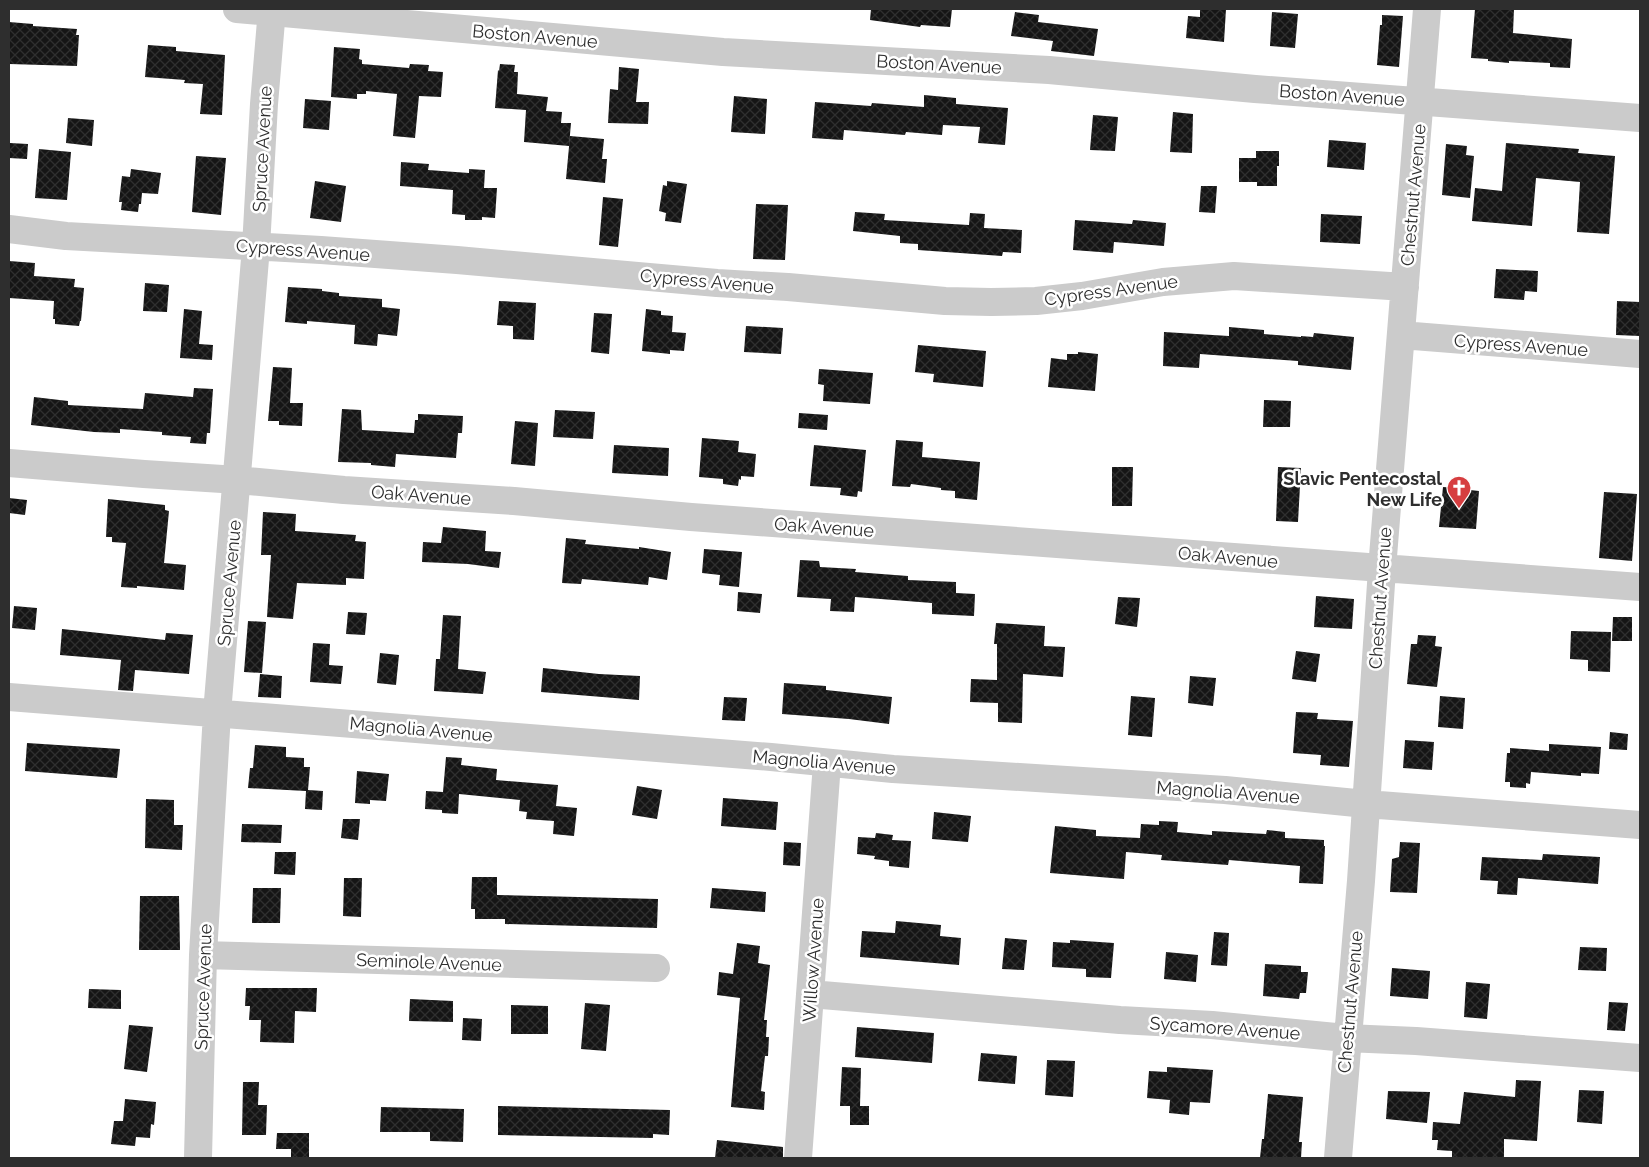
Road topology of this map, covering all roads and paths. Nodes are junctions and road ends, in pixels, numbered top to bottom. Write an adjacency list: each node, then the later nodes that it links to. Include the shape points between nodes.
1 (237, 9): 3 (street, Boston Avenue)
2 (1427, 9): 4 (street, Chestnut Avenue)
3 (272, 10): 4 (street, Boston Avenue, via 723,52 1049,70); 7 (street, Spruce Avenue)
4 (1421, 101): 5 (street, Boston Avenue); 8 (street, Chestnut Avenue)
5 (1640, 118)
6 (9, 229): 7 (street, Cypress Avenue, via 66,236)
7 (256, 247): 8 (street, Cypress Avenue, via 457,260 945,301 1036,301 1163,282 1234,276); 12 (street, Spruce Avenue)
8 (1405, 287): 9 (street, Chestnut Avenue)
9 (1401, 336): 10 (street, Cypress Avenue); 13 (street, Chestnut Avenue)
10 (1640, 354)
11 (9, 463): 12 (street, Oak Avenue)
12 (238, 480): 13 (street, Oak Avenue); 16 (street, Spruce Avenue)
13 (1382, 569): 14 (street, Oak Avenue); 18 (street, Chestnut Avenue)
14 (1640, 588)
15 (9, 697): 16 (street, Magnolia Avenue)
16 (217, 713): 17 (street, Magnolia Avenue); 20 (street, Spruce Avenue)
17 (827, 762): 18 (street, Magnolia Avenue, via 1225,790); 22 (street, Willow Avenue)
18 (1366, 804): 19 (street, Magnolia Avenue); 23 (street, Chestnut Avenue)
19 (1640, 825)
20 (203, 955): 21 (street, Seminole Avenue); 25 (street, Spruce Avenue)
21 (656, 968)
22 (810, 994): 23 (street, Sycamore Avenue); 26 (street, Willow Avenue)
23 (1346, 1038): 24 (street, Sycamore Avenue); 27 (street, Chestnut Avenue)
24 (1640, 1058)
25 (198, 1158)
26 (798, 1158)
27 (1338, 1158)

